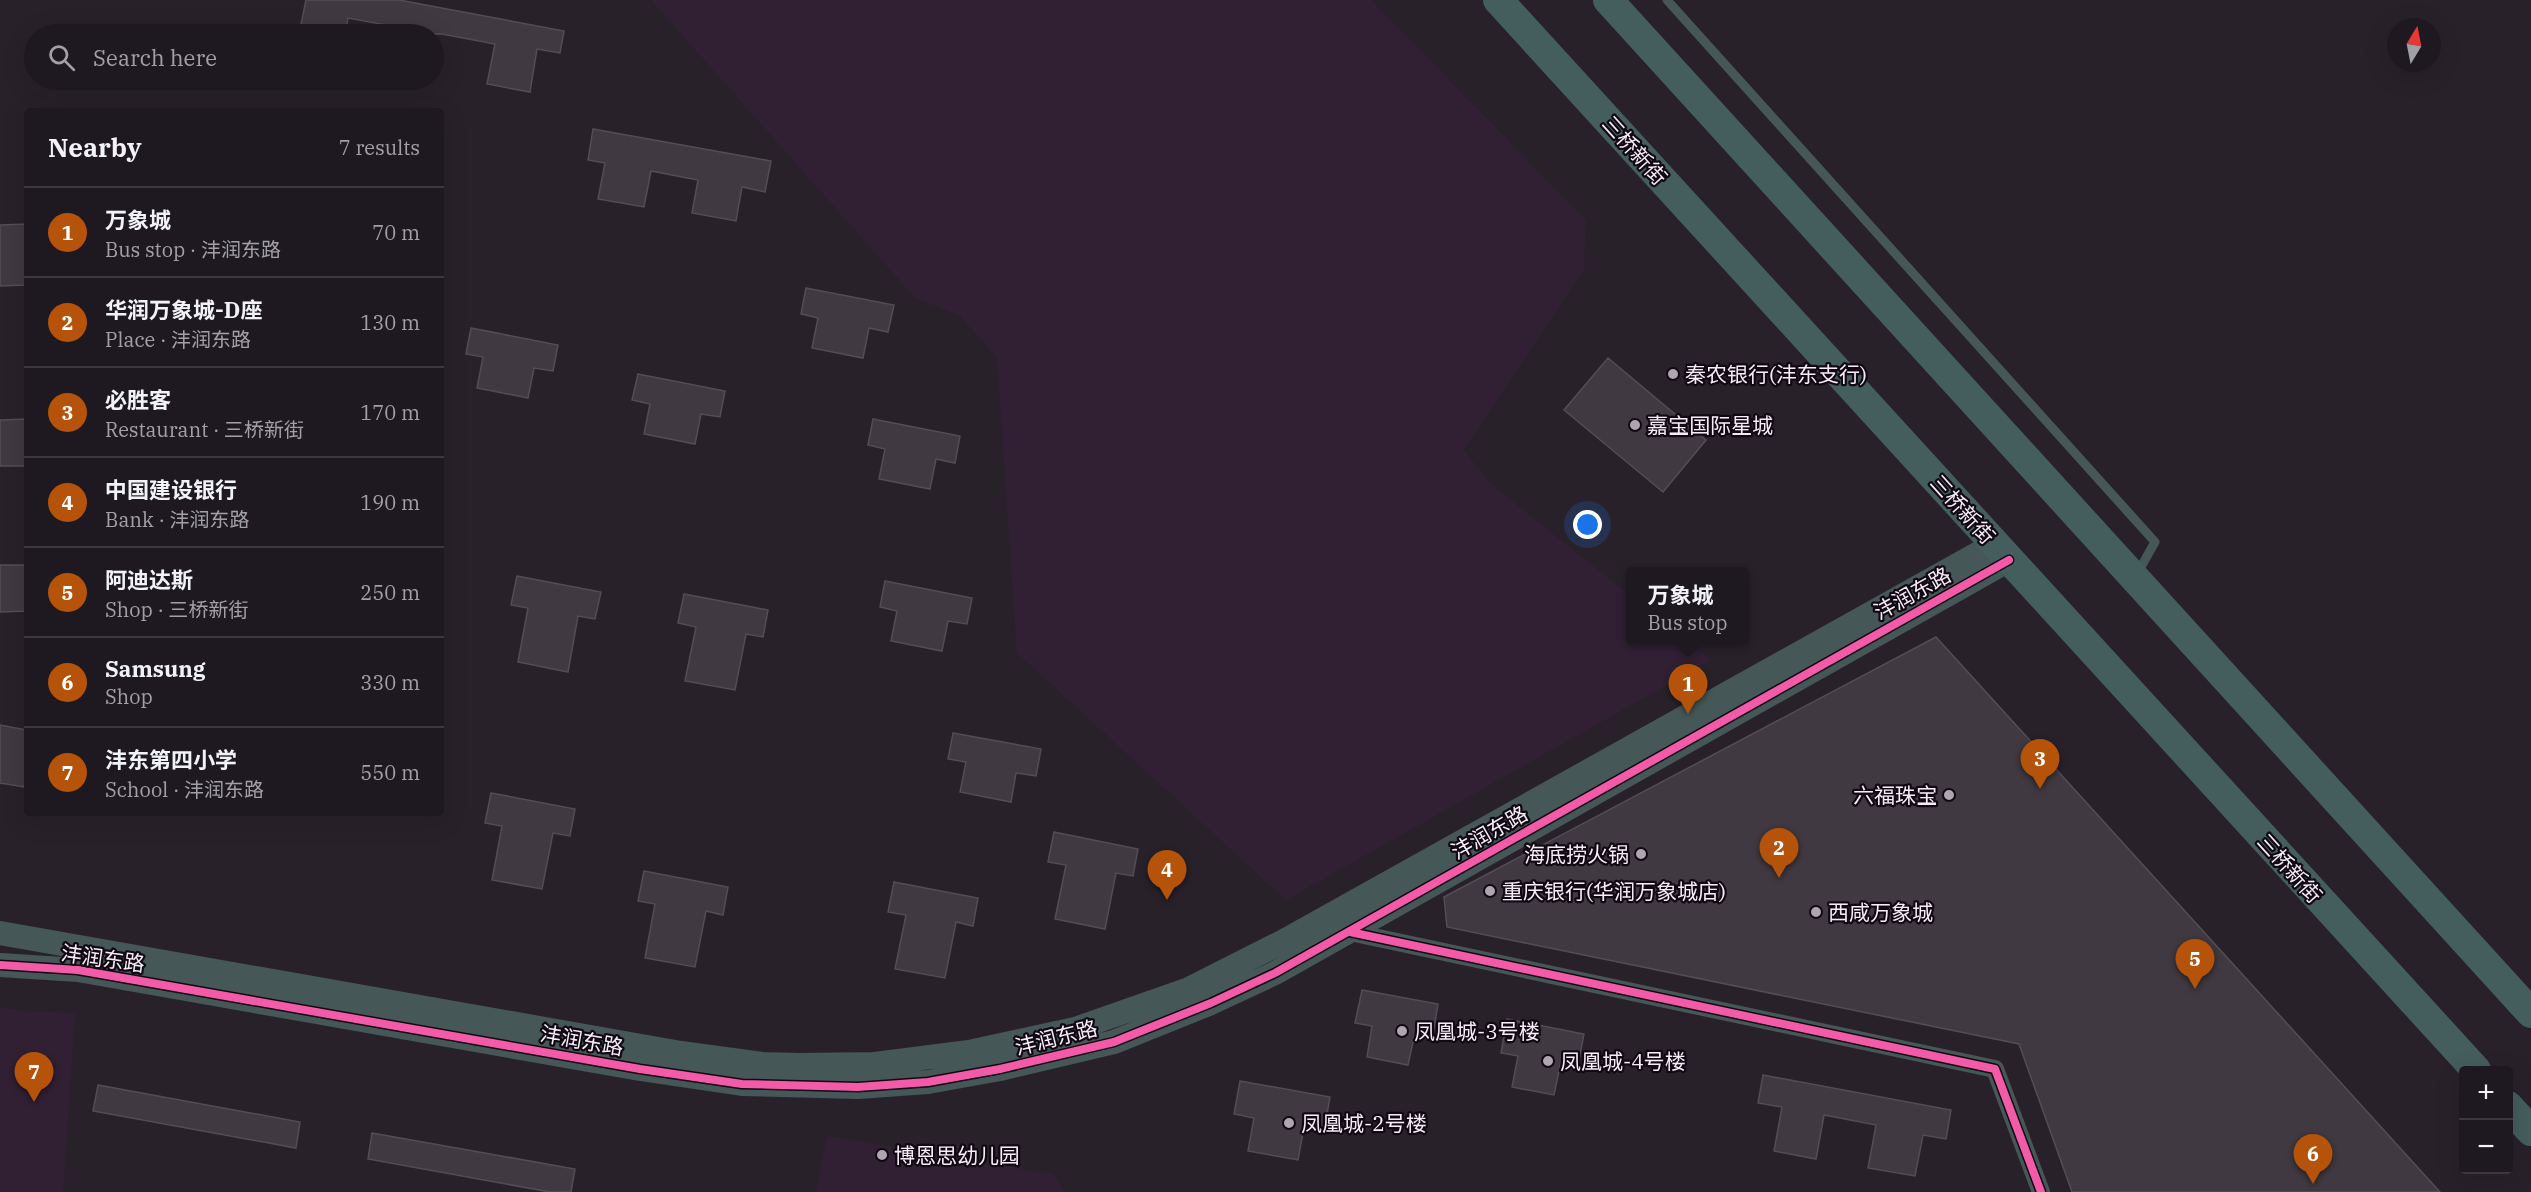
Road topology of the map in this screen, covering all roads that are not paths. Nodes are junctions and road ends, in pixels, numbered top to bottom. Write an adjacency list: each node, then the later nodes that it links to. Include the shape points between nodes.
1 (1498, 0): 4 (main road, 三桥新街)
2 (1608, 0): 5 (main road)
3 (1667, 0): 5 (lane, via 2155,542)
4 (2002, 552): 6 (street, 沣润东路); 7 (street, 沣润东路, via 1284,941 1190,988 1075,1029 969,1052 875,1064 762,1064); 10 (main road, 三桥新街)
5 (2134, 578): 9 (main road)
6 (1350, 932): 8 (street, 沣润东路, via 1275,974 1114,1042 928,1082 858,1087 742,1084 78,970); 13 (street, via 1995,1069)
7 (0, 933)
8 (0, 965)
9 (2531, 1013)
10 (2471, 1066)
11 (2513, 1111): 12 (main road)
12 (2531, 1131)
13 (2042, 1192)

